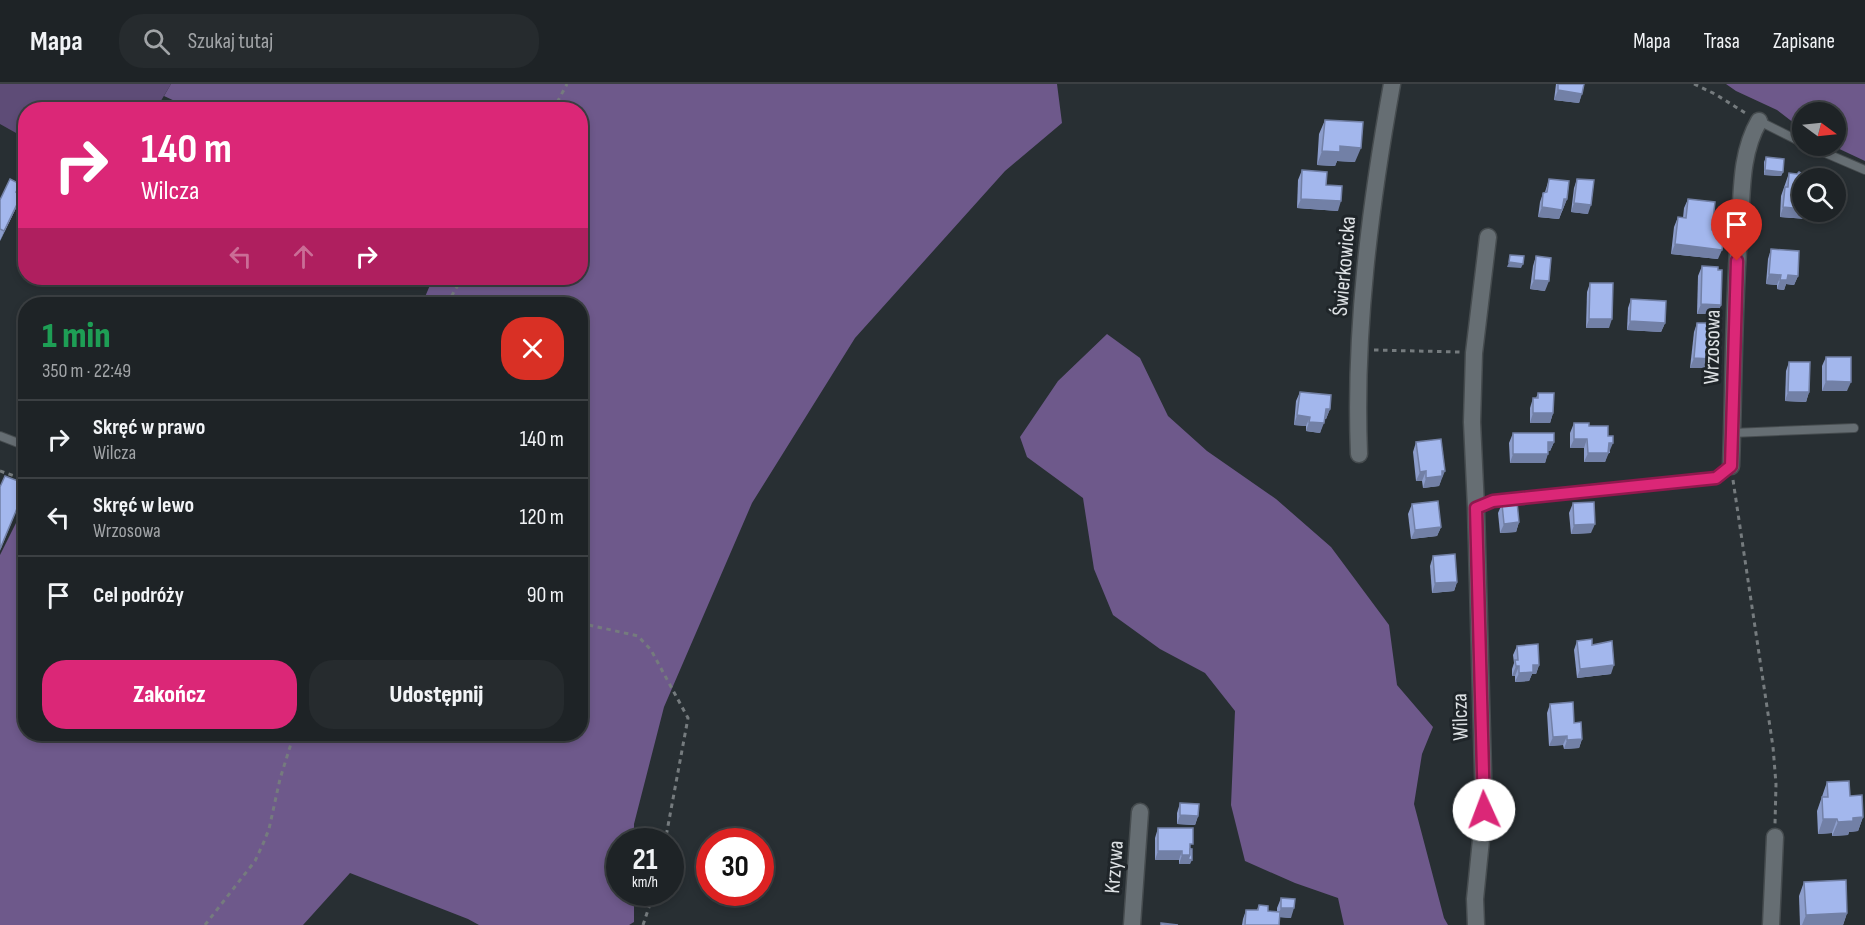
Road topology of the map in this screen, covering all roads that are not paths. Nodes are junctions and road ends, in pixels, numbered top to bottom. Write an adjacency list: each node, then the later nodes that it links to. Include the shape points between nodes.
1 (1392, 84): 11 (street, Świerkowicka, via 1371,210 1360,350)
2 (1759, 121): 3 (lane); 8 (street, Wrzosowa, via 1746,153 1741,200)
3 (1792, 138)
4 (1832, 156): 5 (lane)
5 (1865, 170)
6 (1488, 237): 13 (street, Wilcza, via 1474,353)
7 (1854, 428): 8 (lane)
8 (1732, 434): 12 (street, Wrzosowa)
9 (0, 436): 10 (lane)
10 (18, 443)
11 (1359, 454)
12 (1731, 466): 13 (lane, via 1716,478 1493,501)
13 (1476, 508): 17 (street, Wilcza, via 1484,810)
14 (1140, 812): 16 (street, Krzywa)
15 (1774, 837): 18 (street)
16 (1132, 925)
17 (1476, 925)
18 (1771, 925)

